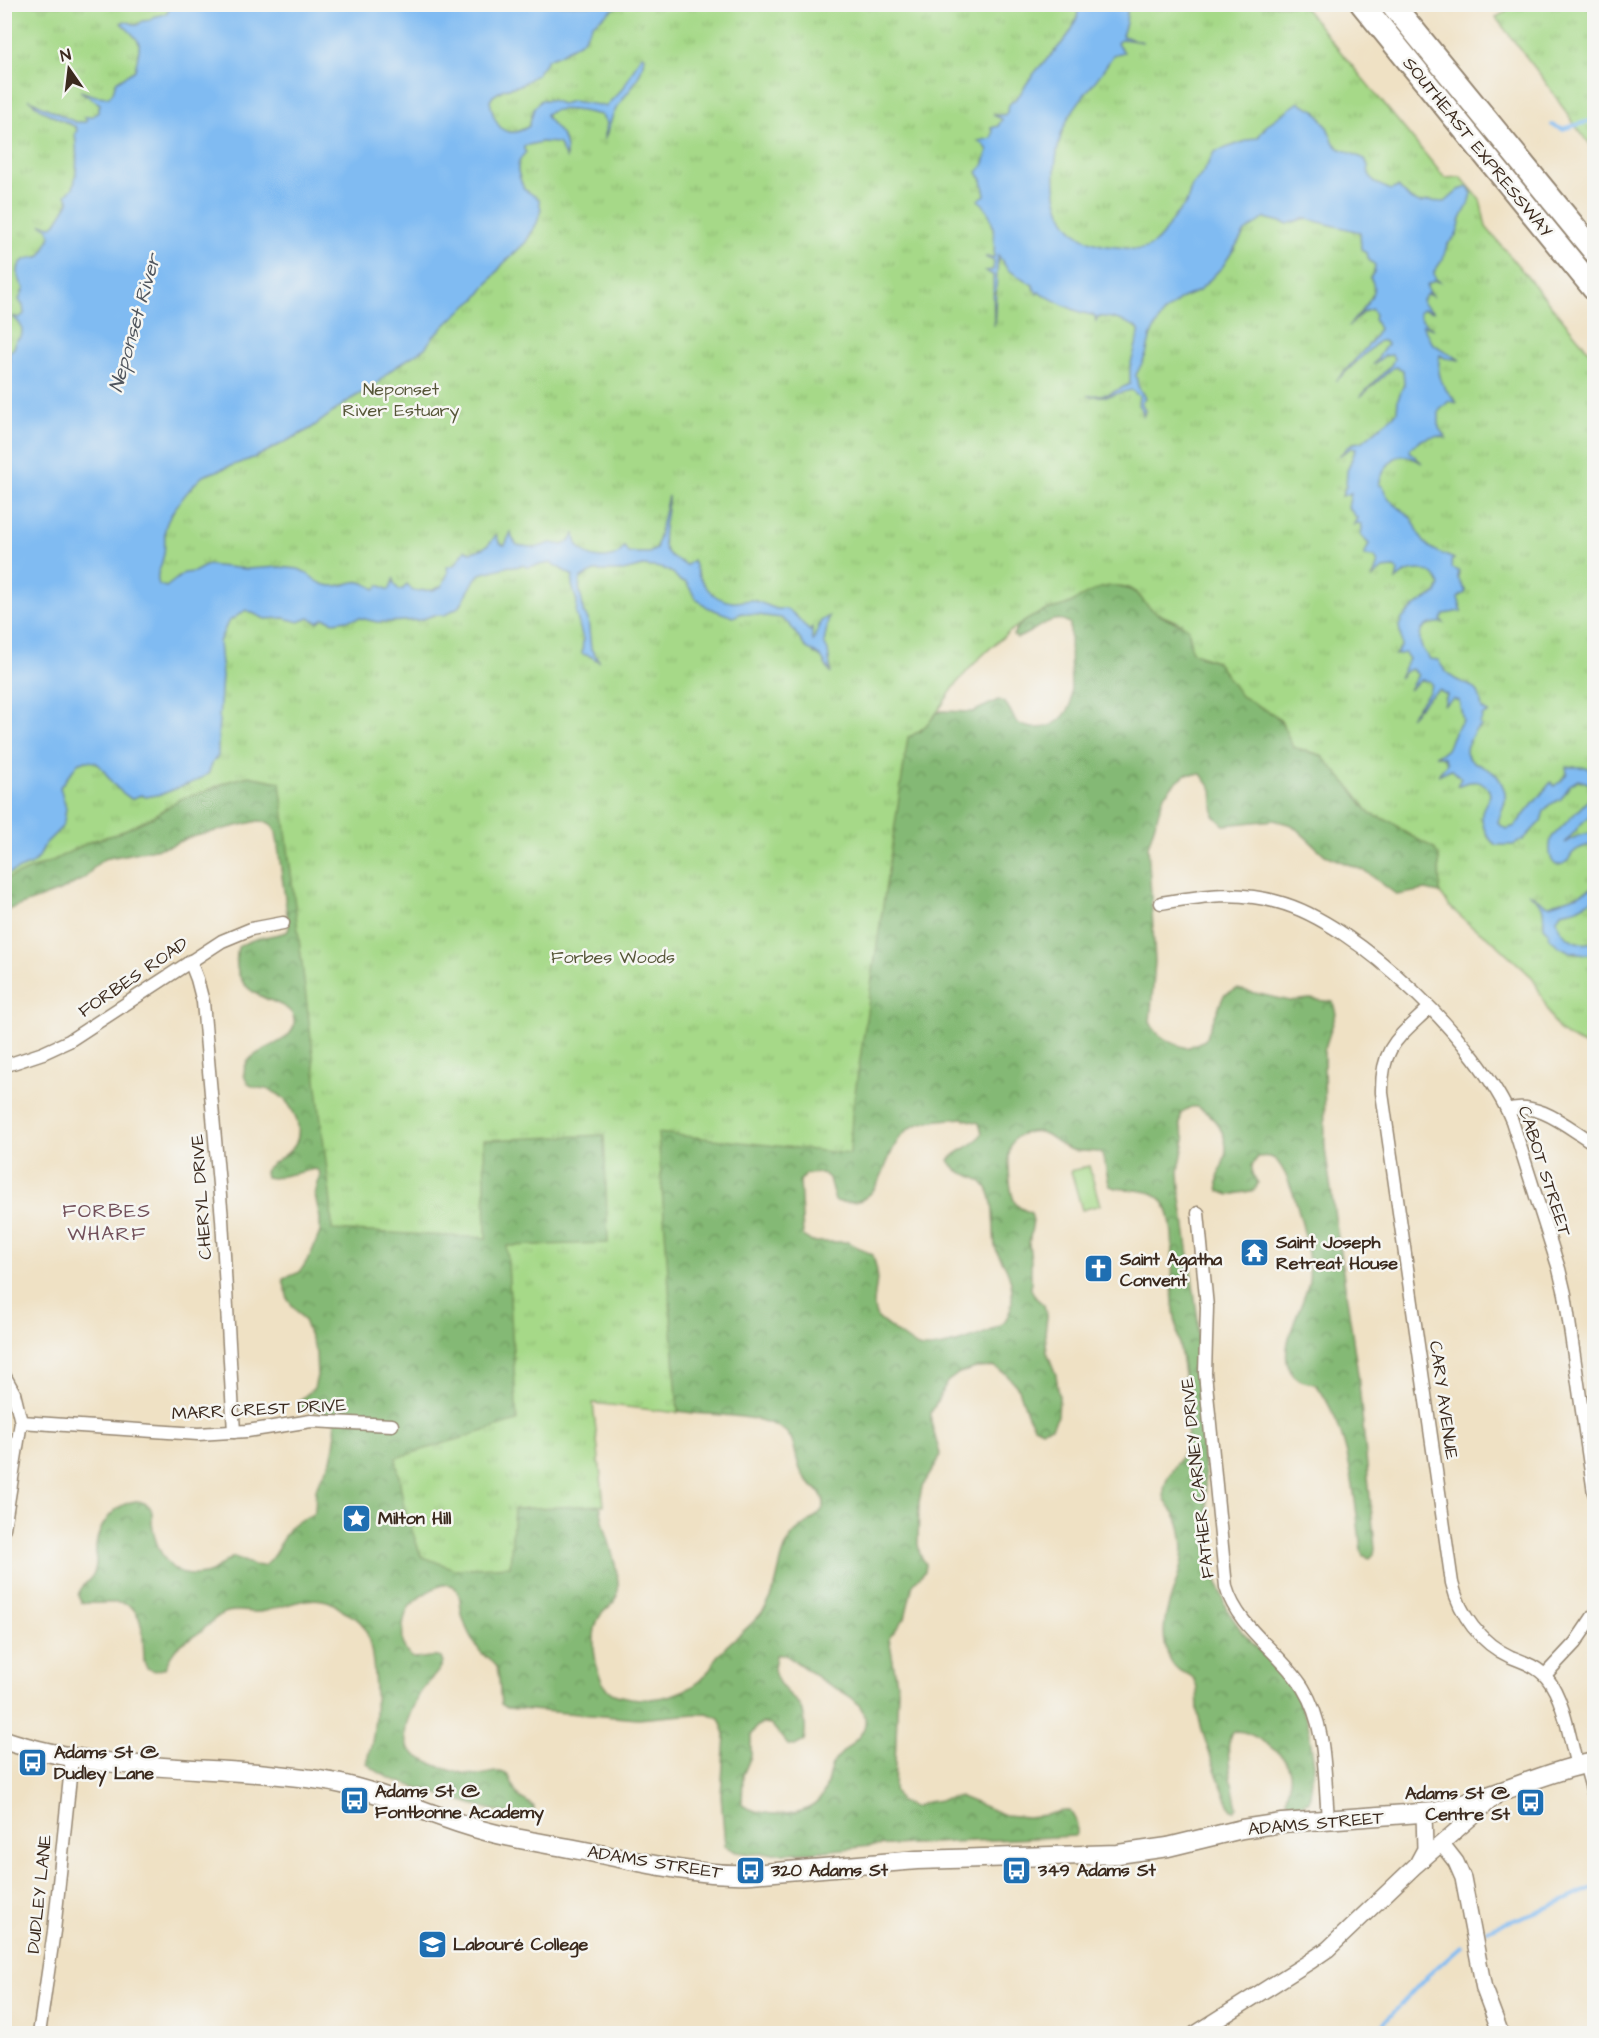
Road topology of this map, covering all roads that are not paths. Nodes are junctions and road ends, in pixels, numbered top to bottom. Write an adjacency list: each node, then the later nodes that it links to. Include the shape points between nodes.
1 (1362, 4): 8 (highway, SOUTHEAST EXPRESSWAY)
2 (1376, 4): 7 (highway)
3 (1392, 4): 6 (highway)
4 (1405, 4): 5 (highway, SOUTHEAST EXPRESSWAY)
5 (1594, 236)
6 (1594, 251)
7 (1594, 271)
8 (1594, 289)
9 (1161, 903): 12 (street, CABOT STREET, via 1232,894 1298,908 1362,947)
10 (283, 923): 11 (street, FORBES ROAD, via 241,933)
11 (190, 961): 13 (street, FORBES ROAD, via 69,1041); 20 (street, CHERYL DRIVE, via 203,1002 222,1219)
12 (1429, 1008): 14 (street, CABOT STREET, via 1486,1073); 24 (street, CARY AVENUE, via 1388,1050 1382,1093 1452,1583 1461,1608 1477,1632 1500,1651)
13 (4, 1066)
14 (1507, 1110): 15 (street, via 1534,1109); 21 (street, CABOT STREET, via 1562,1282)
15 (1594, 1143)
16 (1198, 1212): 31 (street, FATHER CARNEY DRIVE, via 1207,1307 1205,1373 1226,1587 1237,1611 1293,1675 1316,1715)
17 (4, 1375): 18 (street, via 14,1393)
18 (21, 1422): 20 (street, MARR CREST DRIVE, via 186,1434); 22 (street)
19 (392, 1425): 20 (street, MARR CREST DRIVE, via 310,1421)
20 (234, 1432)
21 (1594, 1492)
22 (4, 1528)
23 (1594, 1615): 24 (street)
24 (1545, 1675): 27 (street)
25 (4, 1740): 26 (main road, ADAMS STREET)
26 (72, 1758): 31 (main road, ADAMS STREET, via 332,1782 485,1831 724,1875 927,1860 1122,1853 1255,1827); 34 (street, DUDLEY LANE)
27 (1586, 1764): 28 (main road, ADAMS STREET); 29 (street)
28 (1507, 1790): 30 (main road, ADAMS STREET); 32 (street, via 1486,1803)
29 (1594, 1796)
30 (1424, 1814): 31 (main road, ADAMS STREET); 33 (street, via 1425,1849)
31 (1328, 1818)
32 (1442, 1844): 33 (street); 36 (street, via 1463,1878 1484,1989)
33 (1414, 1867): 35 (street, via 1319,1955)
34 (39, 2034)
35 (1195, 2034)
36 (1501, 2034)

